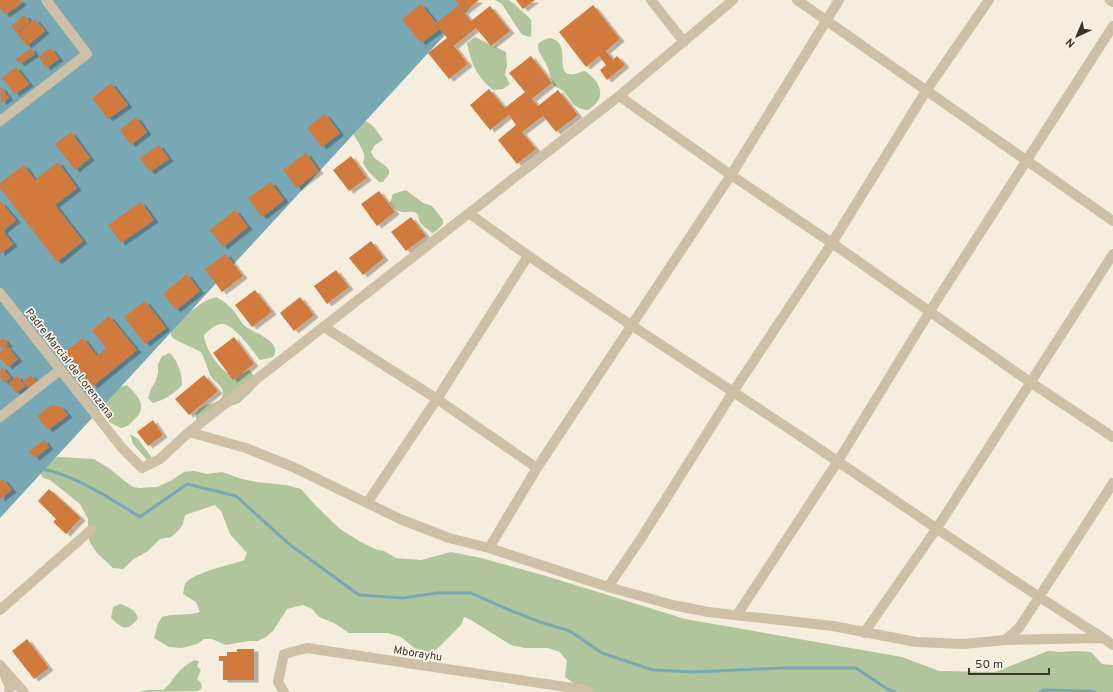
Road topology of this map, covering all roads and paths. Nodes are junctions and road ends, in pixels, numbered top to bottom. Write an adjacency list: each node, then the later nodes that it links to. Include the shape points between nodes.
1 (46, 0): 14 (street, via 87,54)
2 (651, 0): 11 (street)
3 (734, 0): 11 (street)
4 (797, 0): 9 (street)
5 (840, 0): 9 (street)
6 (989, 0): 12 (street)
7 (1110, 0): 8 (street)
8 (1113, 2)
9 (826, 21): 12 (street); 16 (street)
10 (1113, 26): 15 (street)
11 (684, 42): 13 (street)
12 (926, 91): 15 (street); 19 (street)
13 (619, 96): 16 (street); 17 (street)
14 (0, 121)
15 (1026, 160): 18 (street); 23 (street)
16 (731, 175): 19 (street); 24 (street)
17 (470, 214): 21 (street); 25 (street)
18 (1113, 221)
19 (832, 243): 23 (street); 28 (street)
20 (1113, 254): 27 (street)
21 (528, 256): 24 (street); 29 (street)
22 (0, 293): 26 (street, Padre Marcial de Lorenzana)
23 (930, 311): 27 (street); 33 (street)
24 (631, 325): 28 (street); 34 (street)
25 (324, 327): 29 (street); 31 (street)
26 (60, 370): 30 (street); 31 (street, Padre Marcial de Lorenzana, via 122,448 142,468 160,459)
27 (1030, 382): 32 (street); 37 (street)
28 (733, 392): 33 (street); 40 (street, via 642,537)
29 (437, 399): 34 (street); 36 (street)
30 (0, 417)
31 (189, 432): 36 (street, via 246,448 293,467)
32 (1113, 437)
33 (838, 461): 37 (street); 43 (street)
34 (537, 468): 39 (street)
35 (1113, 483): 41 (street)
36 (367, 503): 39 (street, via 449,538)
37 (937, 528): 41 (street); 44 (street)
38 (91, 530): 42 (street)
39 (488, 548): 40 (street)
40 (608, 586): 43 (street, via 673,605)
41 (1040, 598): 45 (street); 46 (street, via 1019,628)
42 (0, 610)
43 (738, 615): 44 (street)
44 (864, 632): 46 (street, via 916,642 964,644)
45 (1103, 638): 46 (street); 47 (street)
46 (1004, 640)
47 (1113, 645)
48 (1, 666): 49 (street, via 10,687); 50 (street)
49 (9, 692)
50 (24, 692)
51 (284, 692): 52 (street, Mborayhu, via 278,682 284,654 307,648)
52 (588, 692)

